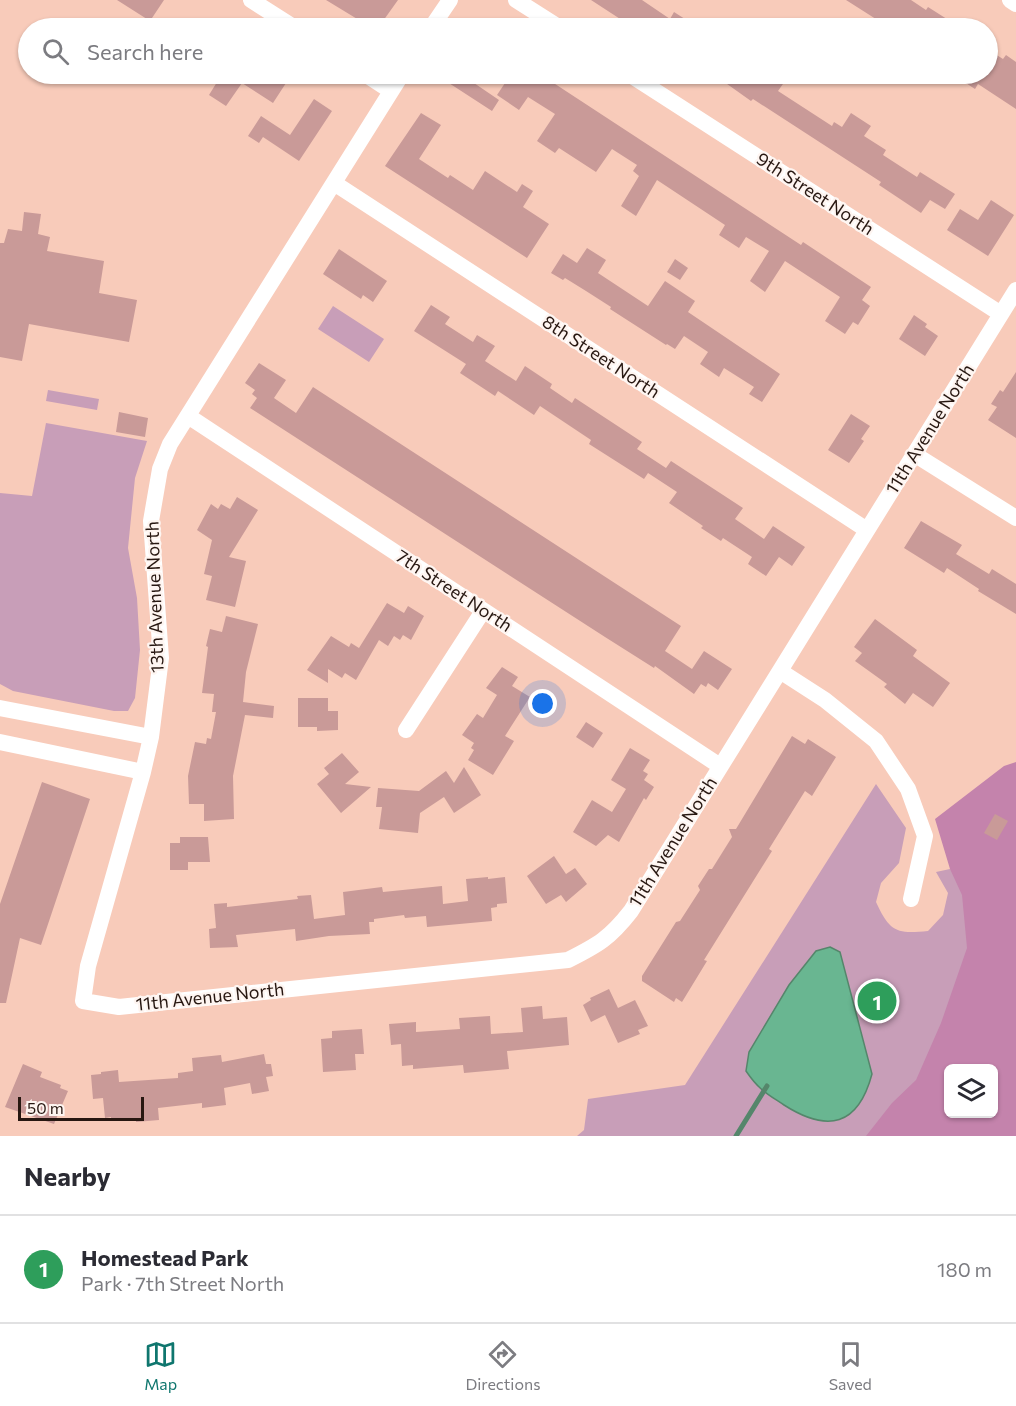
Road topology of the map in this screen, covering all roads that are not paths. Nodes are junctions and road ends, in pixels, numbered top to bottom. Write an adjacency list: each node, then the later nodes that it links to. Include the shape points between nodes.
1 (251, 0): 6 (street)
2 (450, 0): 7 (street)
3 (516, 0): 8 (street)
4 (1011, 0): 5 (street)
5 (1016, 4)
6 (279, 18)
7 (438, 18)
8 (544, 18)
9 (380, 84): 12 (street)
10 (396, 84): 12 (street, 13th Avenue North)
11 (644, 84): 15 (street, 9th Street North)
12 (391, 91): 13 (street, 13th Avenue North)
13 (334, 183): 16 (street, 13th Avenue North); 19 (street, 8th Street North)
14 (1016, 290): 15 (street, 11th Avenue North)
15 (1001, 314): 17 (street, 11th Avenue North)
16 (188, 416): 20 (street, 7th Street North); 24 (street, 13th Avenue North, via 170,444 160,470 151,521 161,658)
17 (914, 454): 18 (street); 19 (street, 11th Avenue North)
18 (1016, 518)
19 (867, 530): 21 (street, 11th Avenue North)
20 (483, 610): 23 (street); 26 (street, 7th Street North)
21 (780, 671): 26 (street, 11th Avenue North); 28 (street, via 825,700 876,741 908,789 925,836)
22 (0, 708): 24 (street)
23 (406, 730)
24 (151, 737): 27 (street, 13th Avenue North)
25 (0, 742): 27 (street)
26 (720, 766): 29 (street, 11th Avenue North, via 625,919 600,944 568,960 119,1006)
27 (144, 772): 29 (street, 13th Avenue North, via 88,966)
28 (912, 899)
29 (83, 1001)

